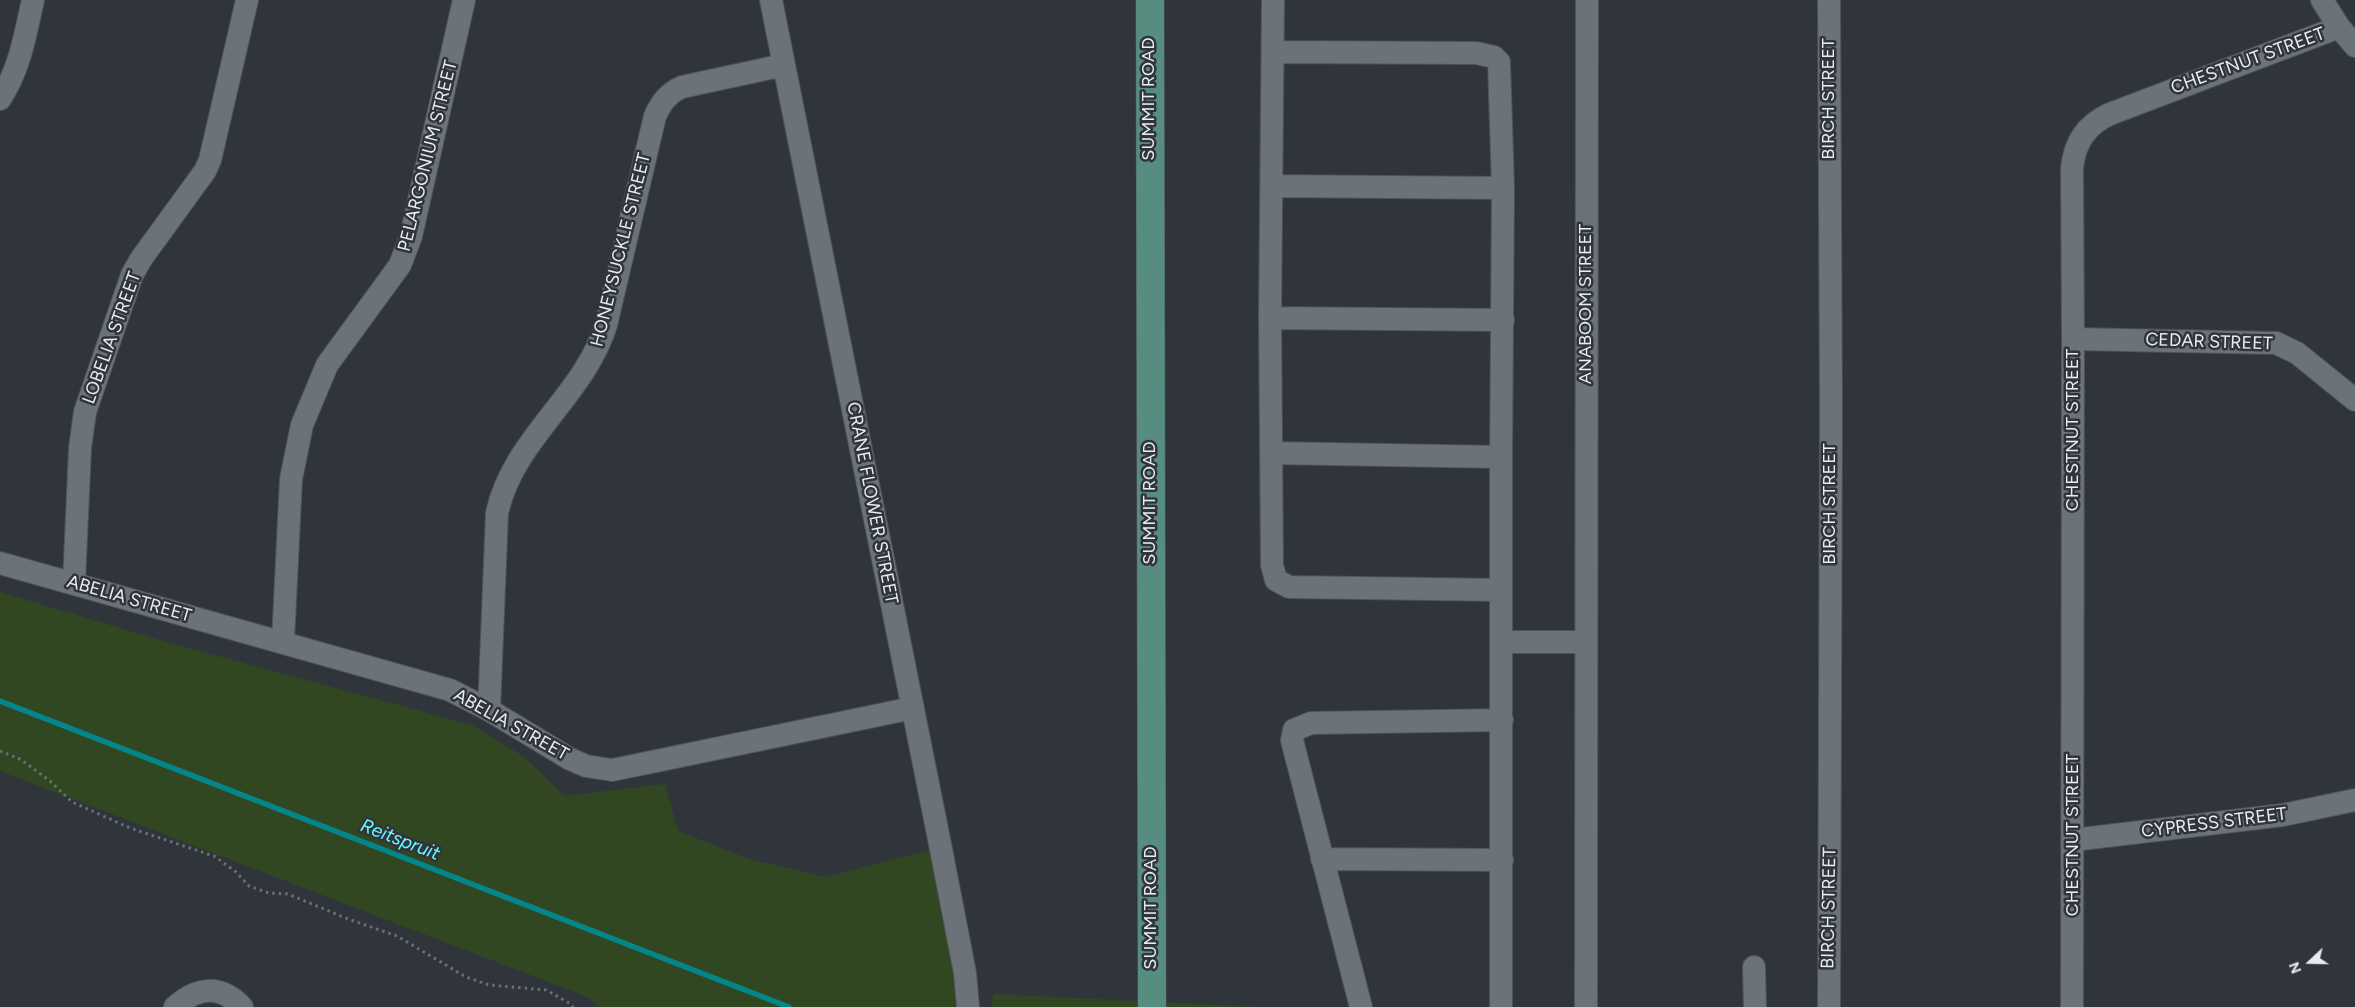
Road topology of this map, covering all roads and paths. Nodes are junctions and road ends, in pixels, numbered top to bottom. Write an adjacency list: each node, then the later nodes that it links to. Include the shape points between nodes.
1 (33, 0): 14 (street, via 17,66)
2 (247, 0): 24 (street, LOBELIA STREET, via 210,160 132,275 87,404 80,448)
3 (464, 0): 26 (street, PELARGONIUM STREET, via 405,255 328,365 297,440 291,479)
4 (770, 0): 13 (street, CRANE FLOWER STREET)
5 (1150, 0): 42 (main road, SUMMIT ROAD)
6 (1273, 0): 12 (street)
7 (1587, 0): 28 (street, ANABOOM STREET)
8 (1829, 0): 47 (street, BIRCH STREET)
9 (2322, 0): 10 (street)
10 (2339, 27): 11 (street); 19 (street, CHESTNUT STREET, via 2130,105 2102,118 2087,130 2078,143 2072,168)
11 (2355, 46)
12 (1273, 52): 15 (street); 16 (street, via 1476,53 1494,57 1500,68)
13 (784, 64): 29 (street, CRANE FLOWER STREET); 30 (street, HONEYSUCKLE STREET, via 682,87 670,93 655,116 600,345 586,370 522,454 502,494 498,513)
14 (0, 99)
15 (1272, 186): 16 (street); 17 (street)
16 (1503, 188): 18 (street)
17 (1270, 318): 18 (street); 21 (street)
18 (1502, 320): 22 (street)
19 (2074, 339): 20 (street, CEDAR STREET, via 2276,343 2297,353); 34 (street, CHESTNUT STREET)
20 (2355, 400)
21 (1272, 453): 22 (street); 25 (street, via 1272,565 1276,580 1284,586)
22 (1500, 457): 25 (street)
23 (0, 563): 24 (street, ABELIA STREET)
24 (74, 583): 26 (street, ABELIA STREET)
25 (1501, 590): 27 (street)
26 (283, 642): 30 (street, ABELIA STREET, via 436,686)
27 (1501, 642): 28 (street); 31 (street)
28 (1585, 642): 45 (street, ANABOOM STREET)
29 (913, 708): 30 (street, ABELIA STREET, via 612,770 594,768 570,759); 41 (street, CRANE FLOWER STREET, via 965,973)
30 (489, 710)
31 (1502, 720): 35 (street, via 1311,723 1299,726 1294,730 1292,740); 36 (street)
32 (0, 752): 40 (path, via 20,759 72,802 130,828 214,856 249,886 269,893 288,894 397,936 466,977 489,985 546,990)
33 (2355, 800): 34 (street, CYPRESS STREET, via 2283,815)
34 (2073, 840): 48 (street, CHESTNUT STREET)
35 (1322, 859): 36 (street); 43 (street)
36 (1502, 860): 44 (street)
37 (1754, 967): 46 (street)
38 (174, 1007): 39 (street, via 189,995 210,991 233,998)
39 (242, 1007)
40 (572, 1007)
41 (968, 1007)
42 (1152, 1007)
43 (1360, 1007)
44 (1501, 1007)
45 (1586, 1007)
46 (1755, 1007)
47 (1829, 1007)
48 (2072, 1007)

